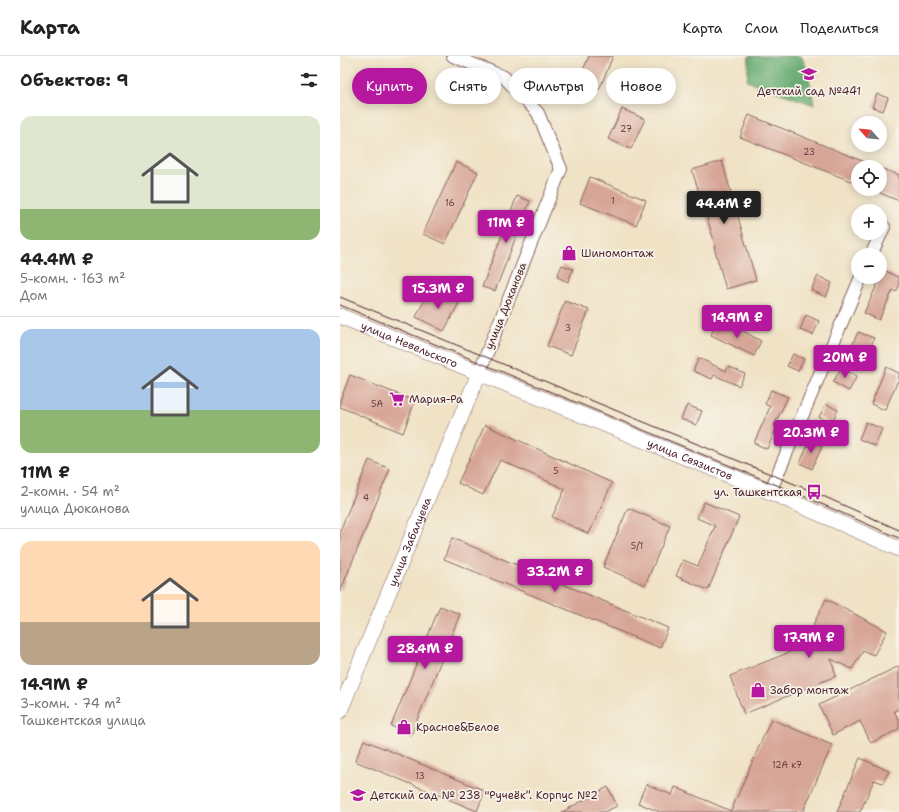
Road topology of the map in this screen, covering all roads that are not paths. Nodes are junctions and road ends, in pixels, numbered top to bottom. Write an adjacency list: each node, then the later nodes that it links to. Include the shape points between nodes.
1 (453, 56): 4 (street, улица Дюканова, via 504,77 538,113 561,169)
2 (858, 284): 5 (street)
3 (340, 316): 4 (street, улица Невельского)
4 (479, 373): 5 (street, улица Связистов); 7 (street, улица Забалуева)
5 (770, 492): 6 (street, улица Связистов)
6 (899, 549)
7 (340, 711)

